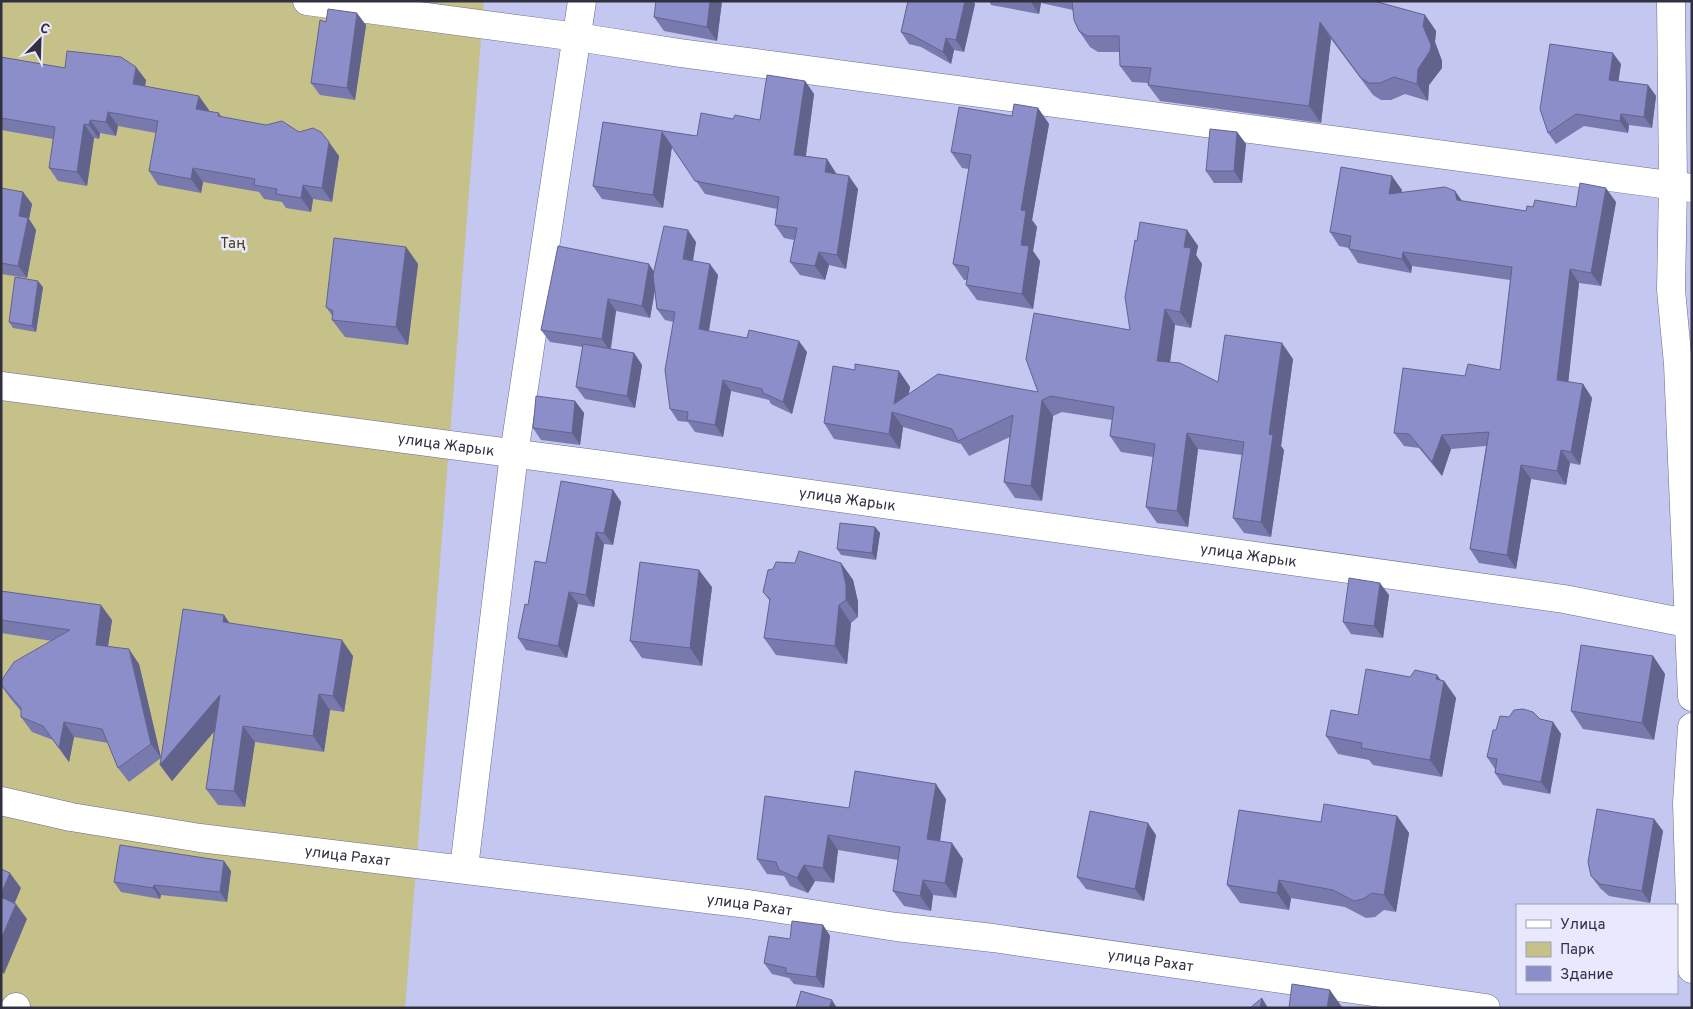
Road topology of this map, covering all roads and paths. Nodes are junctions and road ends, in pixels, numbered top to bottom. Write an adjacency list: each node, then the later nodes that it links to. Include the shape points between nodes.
1 (307, 1): 4 (street)
2 (582, 1): 4 (street)
3 (1671, 1): 5 (street)
4 (577, 37): 5 (street, via 680,54); 7 (street)
5 (1682, 186): 8 (street, via 1671,290 1679,374)
6 (1, 386): 7 (street, улица Жарык)
7 (514, 454): 8 (street, улица Жарык, via 1564,598); 12 (street)
8 (1689, 624): 9 (street)
9 (1692, 697)
10 (1692, 727): 13 (street, via 1688,803)
11 (7, 803): 12 (street, улица Рахат, via 200,838)
12 (464, 868): 14 (street, улица Рахат, via 748,904)
13 (1692, 969)
14 (1486, 1008)

